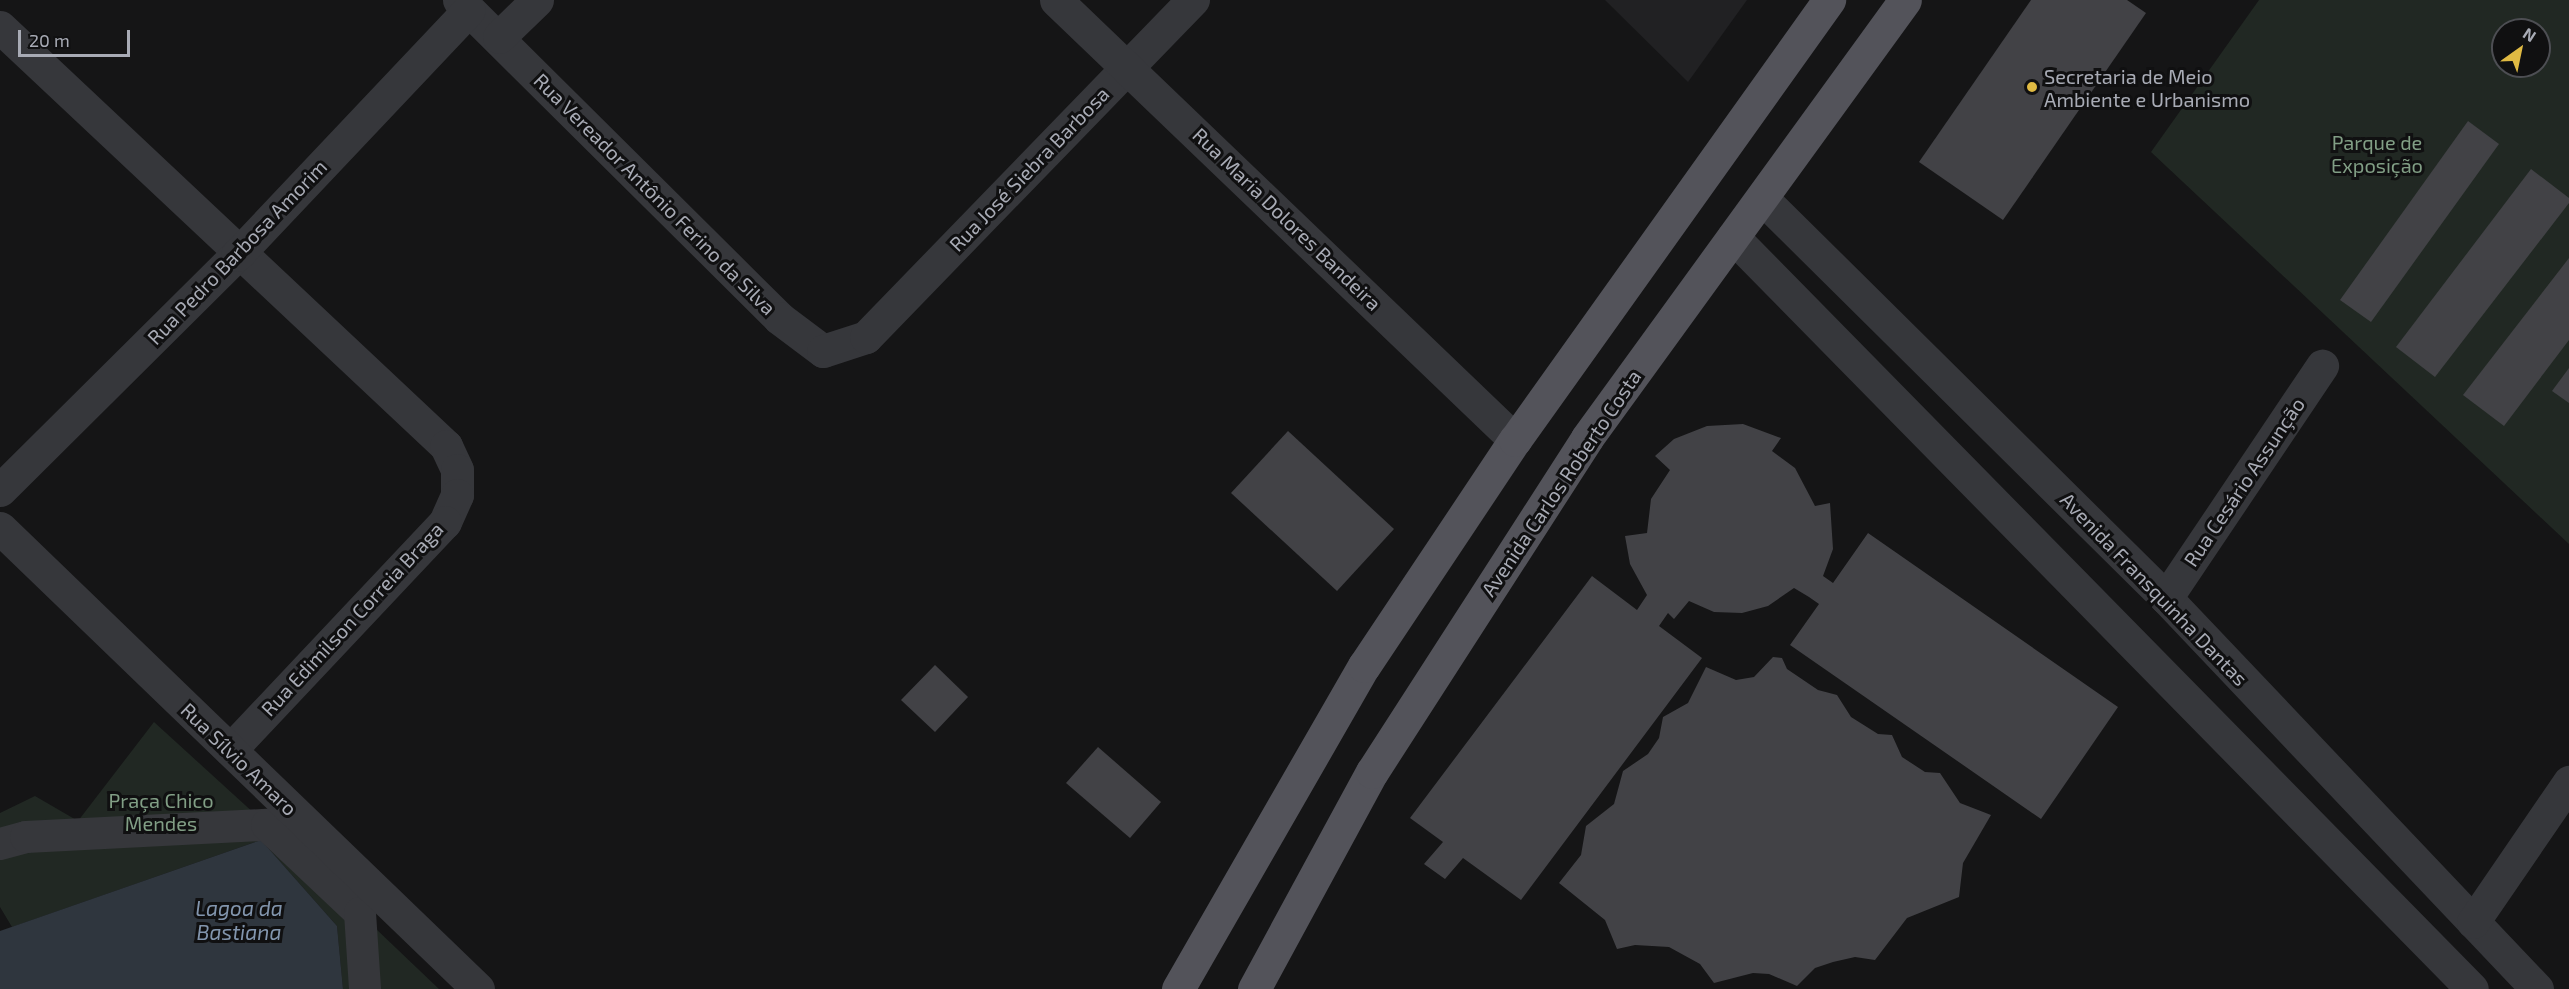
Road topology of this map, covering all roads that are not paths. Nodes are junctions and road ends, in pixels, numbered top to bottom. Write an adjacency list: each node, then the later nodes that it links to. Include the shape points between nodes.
1 (537, 0): 8 (street)
2 (1056, 0): 9 (street, Rua Maria Dolores Bandeira)
3 (1193, 0): 9 (street, Rua José Siebra Barbosa)
4 (1829, 0): 15 (main road)
5 (1905, 0): 10 (main road, Avenida Carlos Roberto Costa)
6 (464, 5): 8 (street, Rua Vereador Antônio Ferino da Silva); 12 (street, Rua Pedro Barbosa Amorim)
7 (1, 29): 12 (street)
8 (499, 37): 13 (street, Rua Vereador Antônio Ferino da Silva, via 806,341 823,351)
9 (1129, 66): 13 (street, Rua José Siebra Barbosa); 15 (street, Rua Maria Dolores Bandeira)
10 (1762, 198): 11 (main road, Avenida Carlos Roberto Costa); 18 (street, Avenida Fransquinha Dantas)
11 (1733, 237): 26 (main road, Avenida Carlos Roberto Costa, via 1587,438 1372,772); 27 (street)
12 (237, 255): 16 (street, Rua Pedro Barbosa Amorim); 19 (street, Rua Edimilson Correia Braga, via 446,447 457,470 457,495 445,522)
13 (866, 337)
14 (2322, 366): 18 (street, Rua Cesário Assunção)
15 (1515, 440): 25 (main road, via 1358,676)
16 (0, 490)
17 (0, 528): 19 (street, Rua Sílvio Amaro)
18 (2166, 598): 22 (street, Avenida Fransquinha Dantas)
19 (230, 750): 24 (street, Rua Sílvio Amaro)
20 (2569, 782): 22 (street)
21 (0, 843): 23 (street, via 26,837 267,825 360,913)
22 (2473, 922): 28 (street, Avenida Fransquinha Dantas)
23 (365, 989)
24 (478, 989)
25 (1178, 989)
26 (1254, 989)
27 (2472, 989)
28 (2537, 989)

